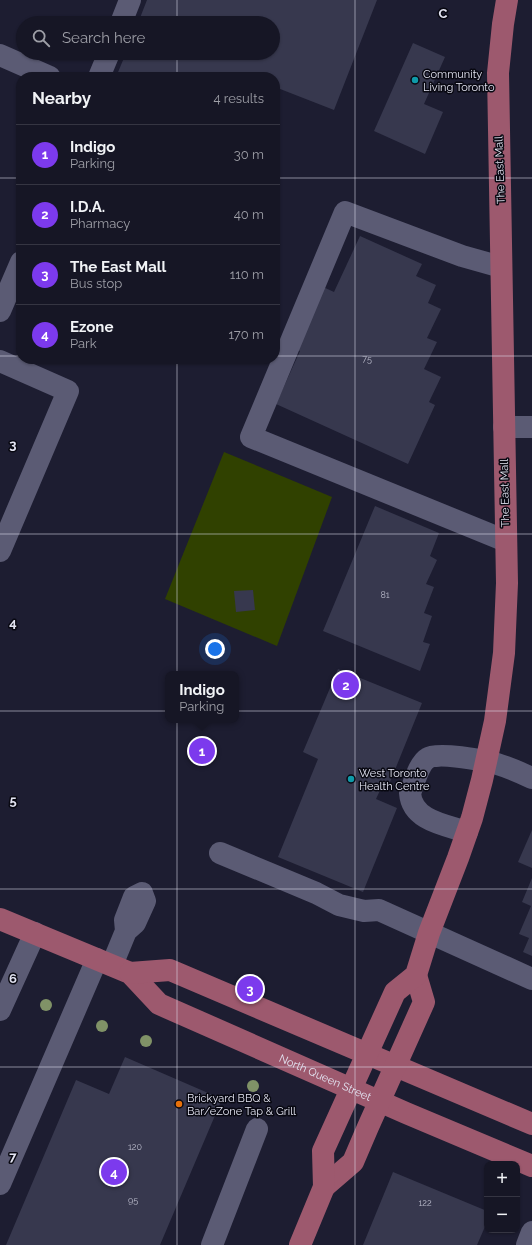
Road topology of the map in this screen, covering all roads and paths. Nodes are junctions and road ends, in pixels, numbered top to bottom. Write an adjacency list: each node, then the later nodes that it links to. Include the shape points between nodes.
1 (130, 0): 3 (lane)
2 (507, 0): 8 (main road, The East Mall, via 498,73)
3 (124, 16)
4 (0, 55): 6 (lane)
5 (106, 60): 7 (lane)
6 (39, 72)
7 (101, 72)
8 (501, 267): 12 (main road, The East Mall); 14 (lane, via 462,256 345,212 251,437)
9 (16, 274): 10 (lane)
10 (0, 311)
11 (0, 360): 15 (lane, via 68,391)
12 (504, 427): 13 (lane); 14 (main road, The East Mall)
13 (532, 427)
14 (506, 541): 16 (main road, The East Mall, via 504,653 495,721)
15 (0, 551)
16 (486, 761): 17 (lane); 18 (main road, The East Mall); 18 (lane, via 452,756 426,758 410,793 416,810 426,818)
17 (532, 778)
18 (467, 832): 23 (main road, The East Mall)
19 (220, 853): 23 (lane, via 316,893 336,894 368,904)
20 (0, 919): 22 (main road, North Queen Street)
21 (126, 931): 24 (lane)
22 (35, 933): 24 (main road, North Queen Street); 27 (lane)
23 (429, 933): 25 (main road, The East Mall); 26 (lane)
24 (113, 966): 28 (main road, North Queen Street, via 170,970); 30 (main road, North Queen Street, via 159,1004); 35 (lane)
25 (416, 974): 28 (main road, via 395,992); 29 (main road, via 424,1002)
26 (532, 979)
27 (0, 1010)
28 (367, 1054): 29 (main road, North Queen Street); 30 (main road)
29 (396, 1066): 31 (main road); 32 (main road, North Queen Street)
30 (351, 1089): 31 (main road, North Queen Street); 36 (main road, via 323,1151)
31 (379, 1102): 34 (main road, North Queen Street); 36 (main road, via 353,1162)
32 (532, 1124)
33 (257, 1129): 38 (lane)
34 (532, 1166)
35 (0, 1184)
36 (324, 1187): 39 (main road)
37 (532, 1232): 40 (lane)
38 (212, 1245)
39 (300, 1245)
40 (527, 1245)

